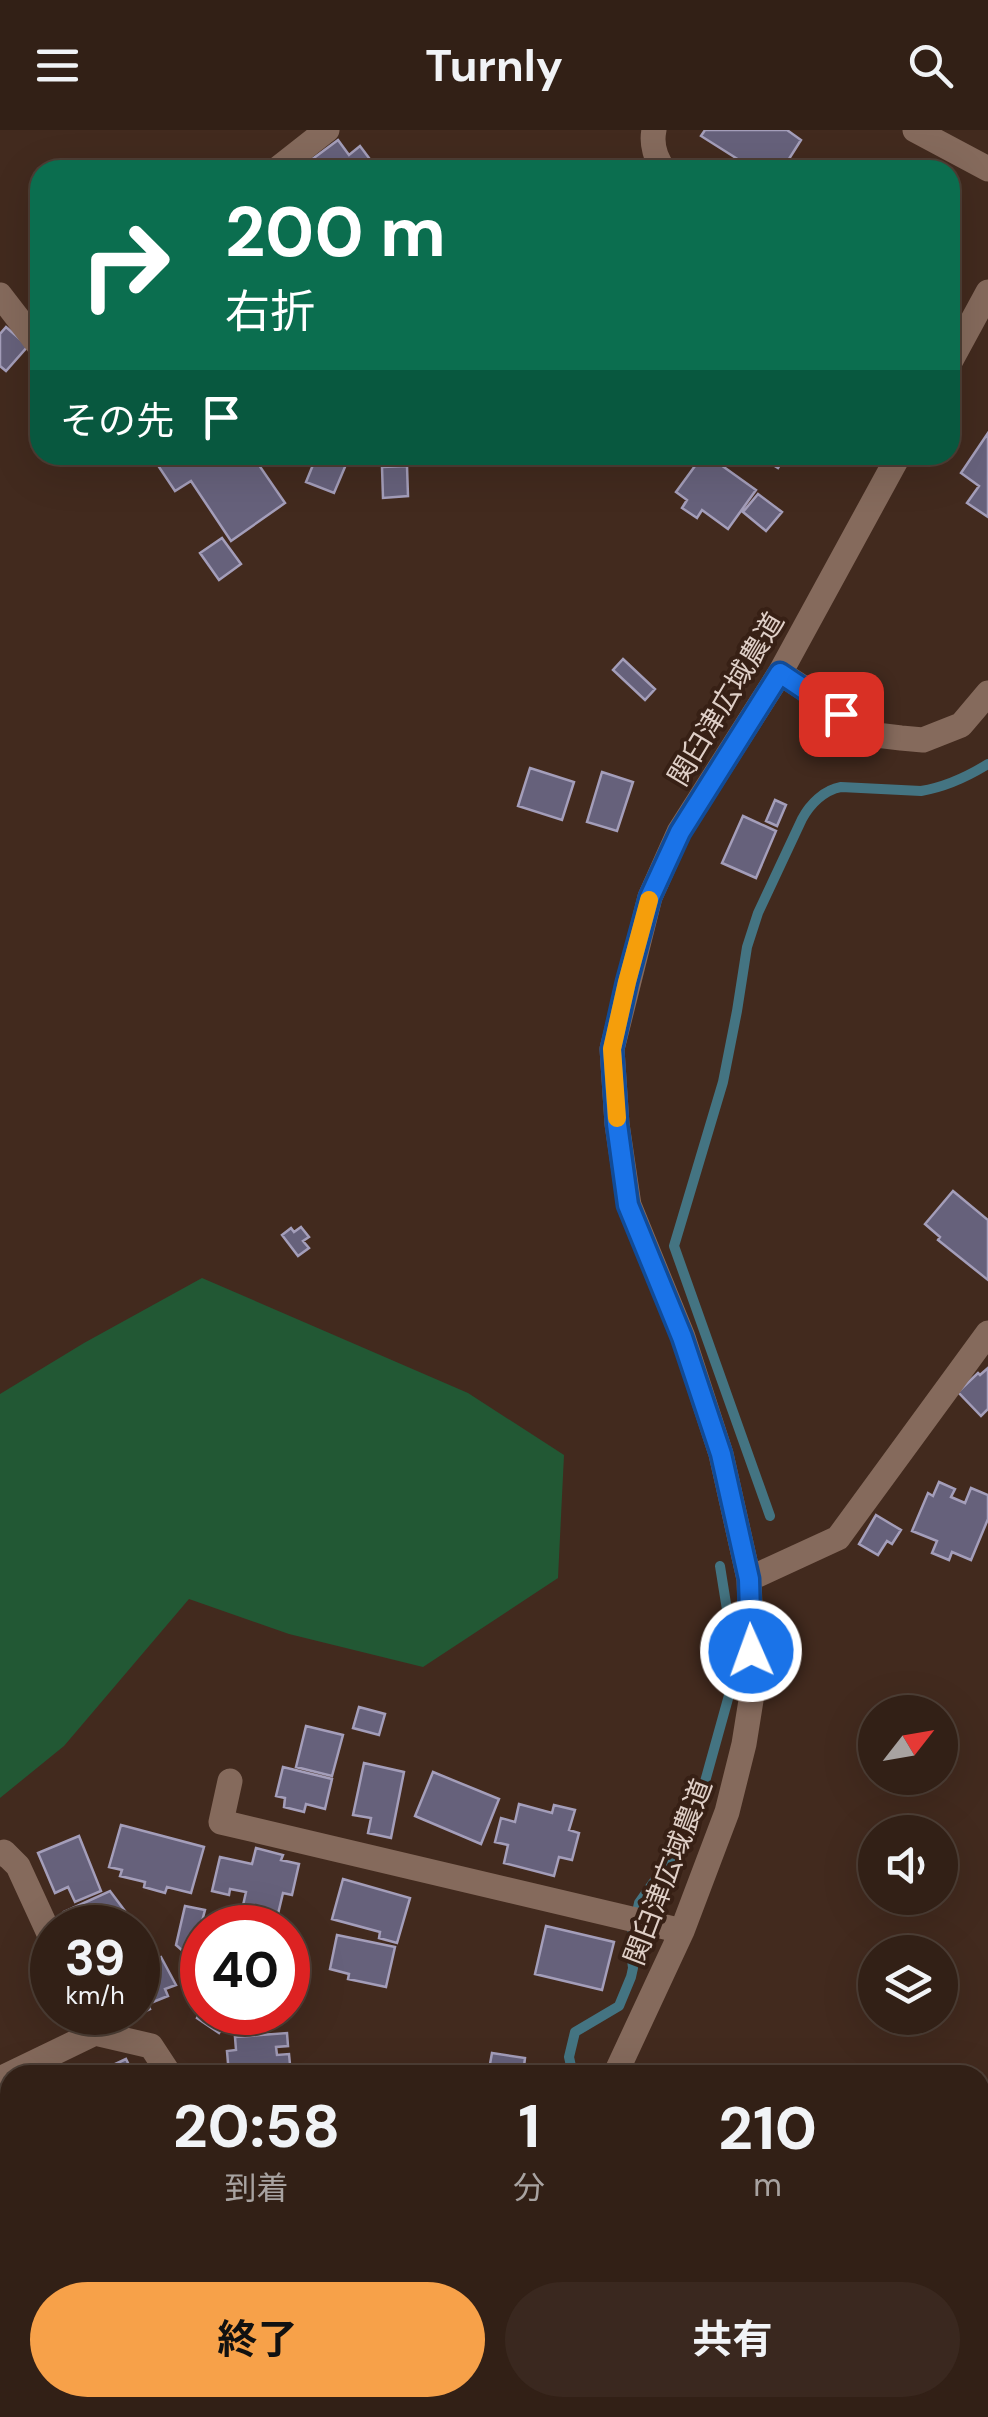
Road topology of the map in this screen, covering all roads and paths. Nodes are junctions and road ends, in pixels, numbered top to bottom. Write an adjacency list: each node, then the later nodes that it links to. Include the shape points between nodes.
1 (327, 130): 4 (street)
2 (654, 130): 5 (street)
3 (915, 130): 6 (street)
4 (289, 160)
5 (658, 160)
6 (988, 169)
7 (988, 292): 10 (street)
8 (0, 296): 9 (street)
9 (30, 334)
10 (960, 344)
11 (894, 465): 12 (street, 関臼津広域農道)
12 (780, 673): 13 (street, via 876,735 901,738 923,740 961,725); 15 (street, 関臼津広域農道, via 680,832 650,897 612,1049 628,1205 721,1454)
13 (988, 693)
14 (988, 1333): 15 (street, via 838,1538)
15 (749, 1579): 19 (street, 関臼津広域農道, via 752,1688 744,1744 728,1812)
16 (230, 1781): 19 (street, via 220,1822)
17 (0, 1854): 18 (street, via 18,1866)
18 (36, 1905)
19 (682, 1931): 24 (street, 関臼津広域農道)
20 (72, 2035): 22 (street)
21 (123, 2035): 23 (street, via 152,2046)
22 (23, 2065)
23 (164, 2065)
24 (620, 2065)

